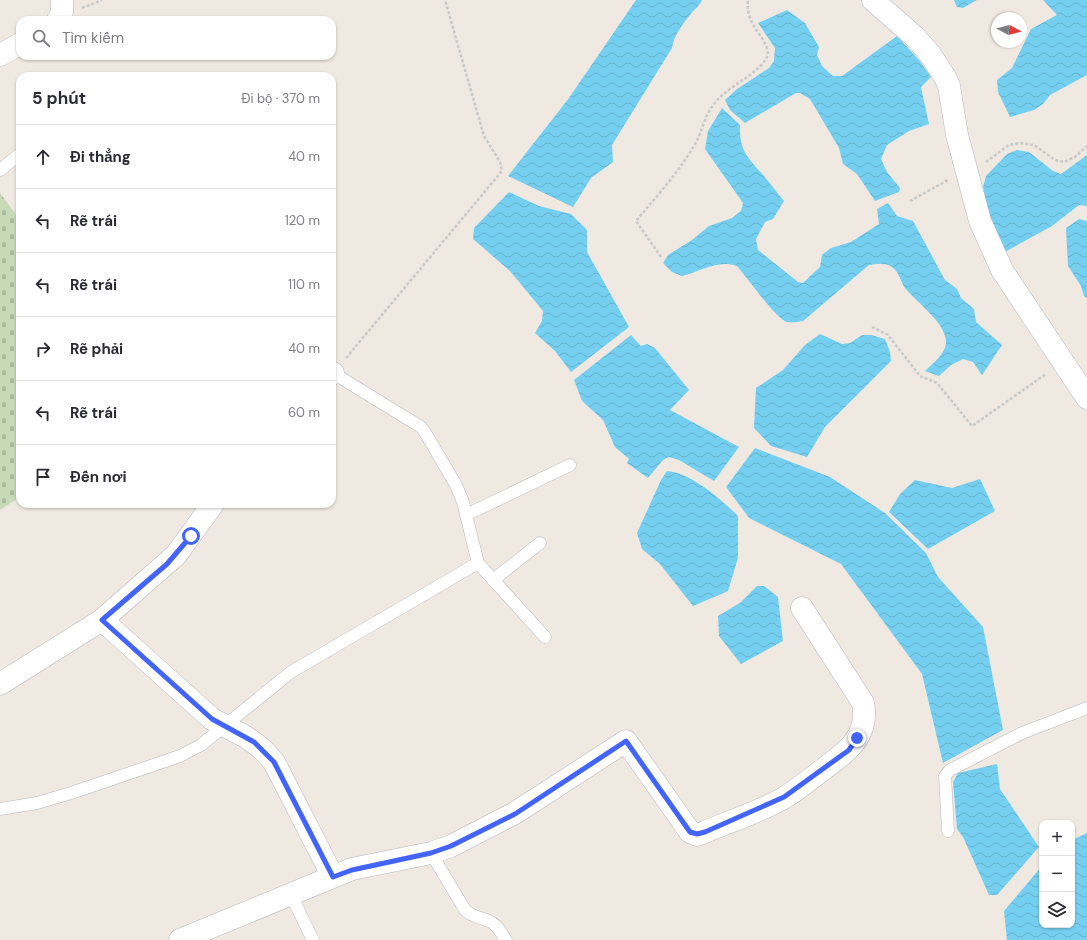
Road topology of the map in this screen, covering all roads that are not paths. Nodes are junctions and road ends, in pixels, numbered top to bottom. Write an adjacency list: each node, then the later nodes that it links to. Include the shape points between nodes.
1 (62, 0): 3 (street)
2 (873, 0): 9 (street, via 915,37 945,77 949,86 957,135 980,221 1002,270)
3 (60, 16)
4 (16, 46): 5 (street)
5 (0, 55)
6 (16, 157): 7 (lane)
7 (0, 170)
8 (336, 376): 12 (lane, via 421,427 456,485)
9 (1087, 398)
10 (570, 466): 12 (lane)
11 (210, 508): 17 (street, via 176,555)
12 (466, 516): 14 (lane)
13 (540, 543): 15 (lane)
14 (478, 563): 15 (lane); 21 (lane, via 291,672)
15 (493, 580): 18 (lane)
16 (802, 608): 24 (street, via 863,703 865,712 863,724 849,750 796,789 769,805 697,834 690,832 626,741 515,814 472,837)
17 (102, 620): 19 (street); 21 (street, via 212,719)
18 (545, 637)
19 (0, 684)
20 (1087, 708): 23 (lane, via 1022,734 950,770 945,776)
21 (225, 727): 22 (lane, via 201,745 180,756 71,793 37,803); 25 (street, via 246,737 274,762)
22 (0, 809)
23 (948, 831)
24 (431, 853): 25 (street, via 367,866); 29 (lane, via 465,910 470,915 496,925)
25 (333, 877): 26 (street)
26 (291, 895): 27 (street); 28 (lane)
27 (180, 940)
28 (313, 940)
29 (506, 940)

